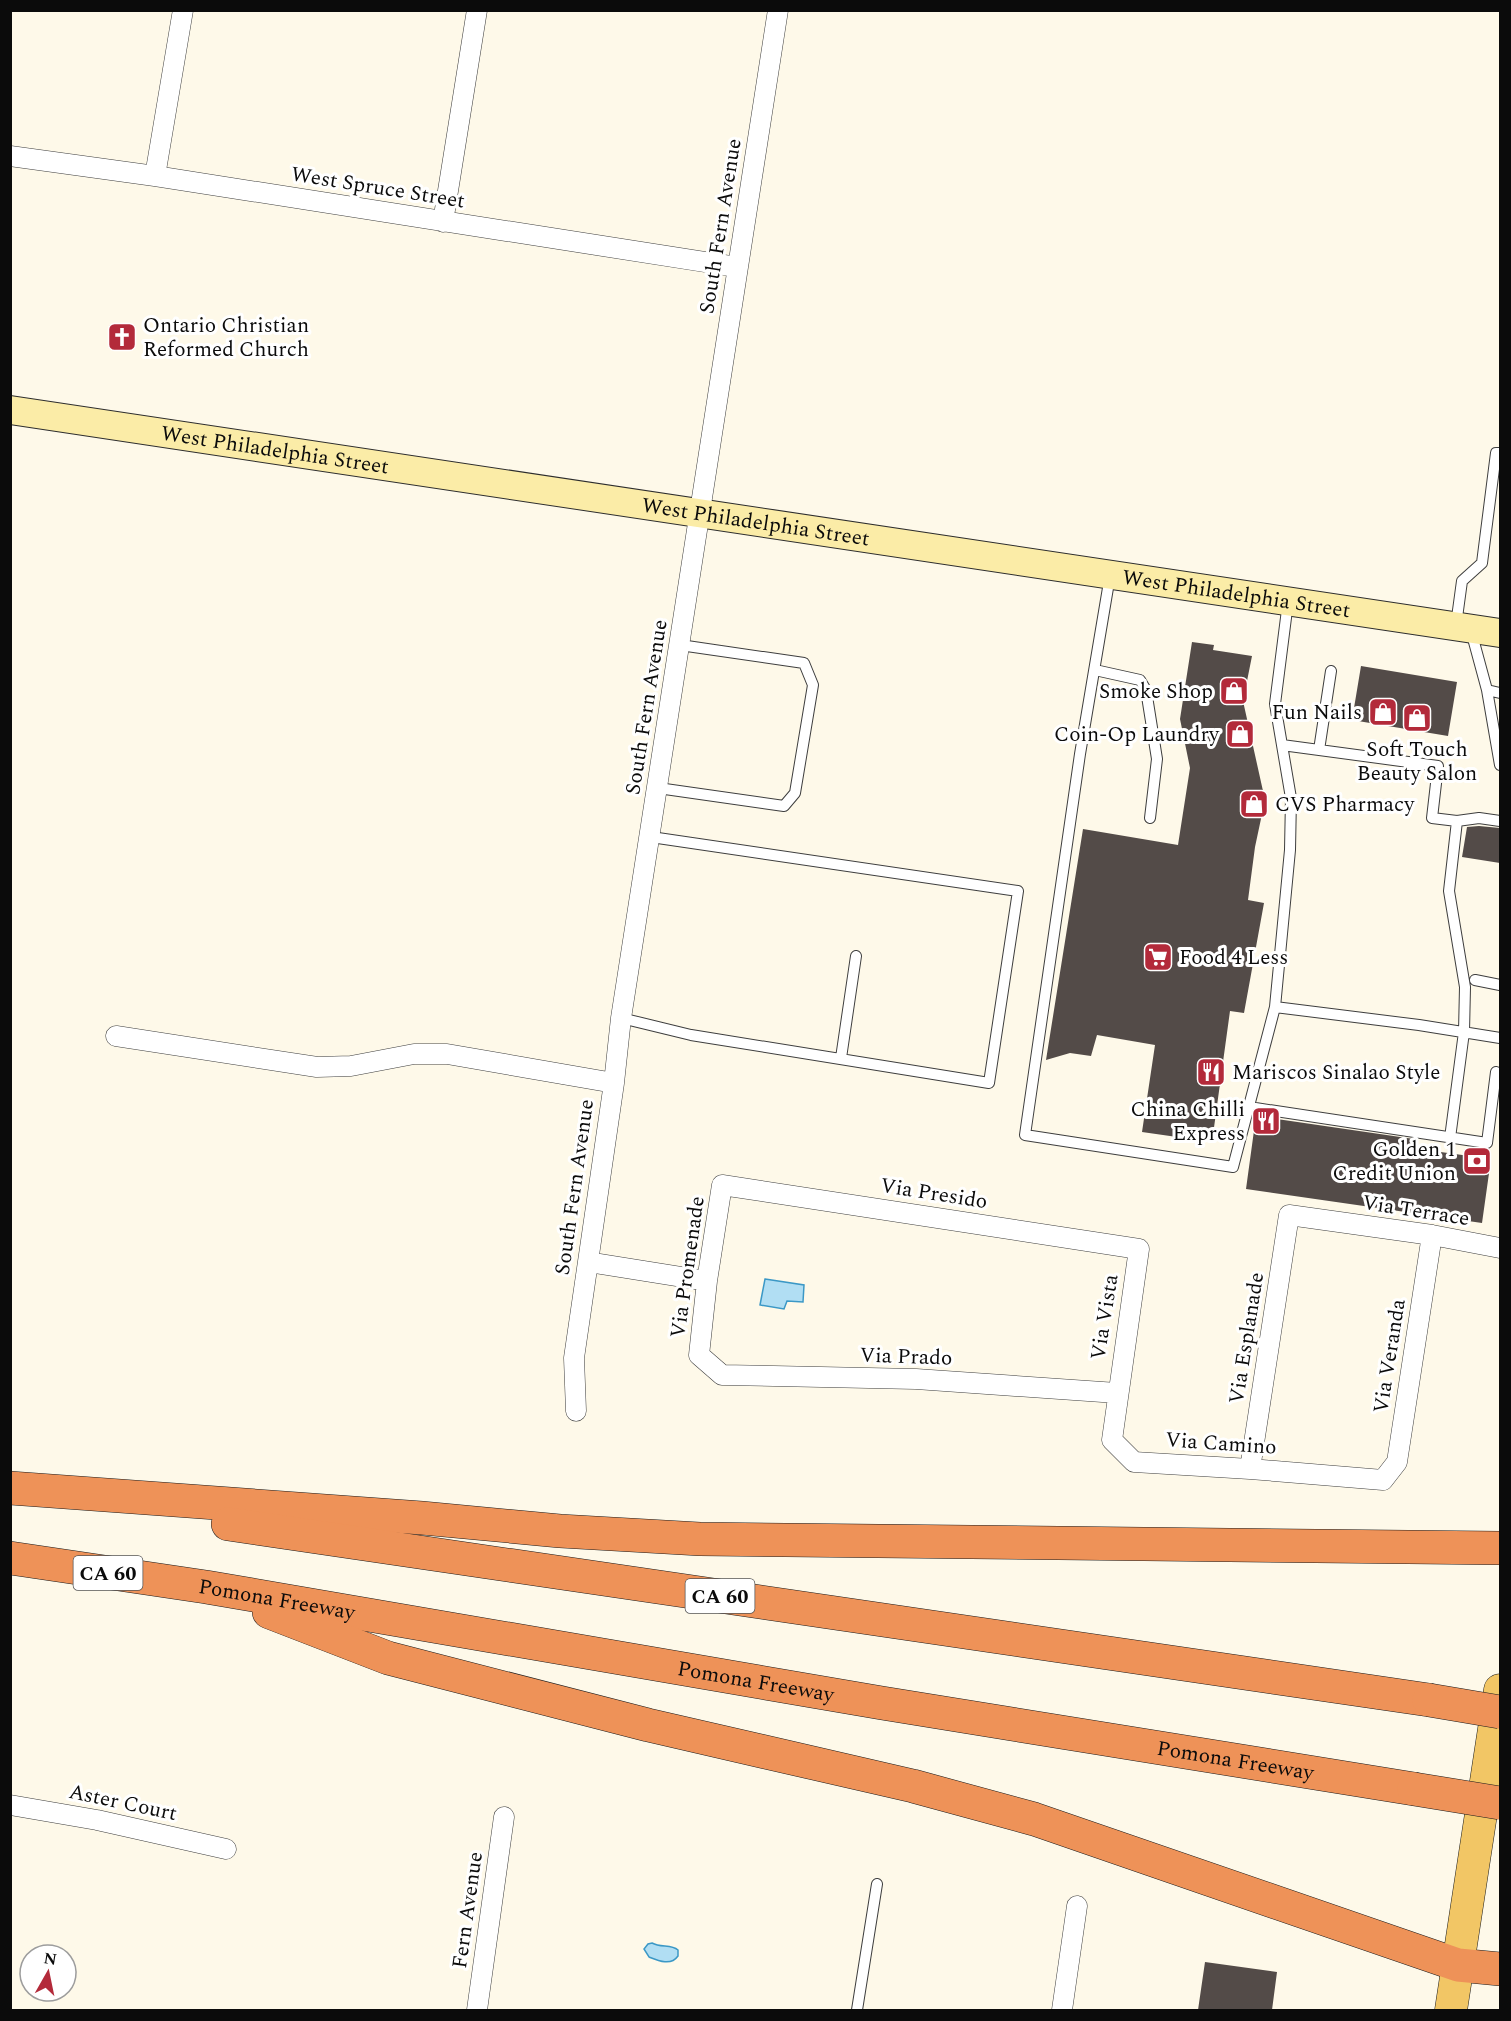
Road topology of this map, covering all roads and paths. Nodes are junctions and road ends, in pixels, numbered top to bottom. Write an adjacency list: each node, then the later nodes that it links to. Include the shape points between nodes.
1 (183, 10): 5 (street)
2 (477, 10): 6 (street)
3 (778, 10): 7 (street, South Fern Avenue)
4 (10, 156): 5 (street, West Spruce Street)
5 (155, 176): 6 (street, West Spruce Street)
6 (443, 222): 7 (street, West Spruce Street)
7 (737, 267): 10 (street, South Fern Avenue)
8 (10, 410): 10 (main road, West Philadelphia Street)
9 (1498, 453): 13 (lane, via 1482,563 1462,581)
10 (700, 514): 11 (main road, West Philadelphia Street); 15 (street, South Fern Avenue)
11 (1111, 575): 12 (main road, West Philadelphia Street); 16 (lane)
12 (1288, 602): 13 (main road, West Philadelphia Street); 21 (lane, via 1275,704)
13 (1463, 627): 14 (main road, West Philadelphia Street); 18 (lane)
14 (1500, 633)
15 (680, 645): 24 (street, South Fern Avenue); 24 (lane, via 804,663 813,685 795,793 784,806)
16 (1095, 670): 25 (lane, via 1140,680 1146,690 1157,759); 40 (lane, via 1025,1135 1233,1167)
17 (1331, 671): 22 (lane)
18 (1487, 690): 19 (lane); 20 (lane)
19 (1500, 693)
20 (1496, 713): 23 (lane)
21 (1282, 745): 22 (lane); 32 (lane, via 1291,798 1290,850)
22 (1320, 750): 26 (lane, via 1438,766 1432,818)
23 (1500, 761)
24 (658, 788): 28 (street, South Fern Avenue)
25 (1150, 818)
26 (1457, 821): 27 (lane); 34 (lane, via 1449,891 1465,987)
27 (1500, 821)
28 (651, 837): 33 (street, South Fern Avenue); 37 (lane, via 1018,891 989,1083)
29 (856, 956): 37 (lane)
30 (1475, 980): 31 (lane)
31 (1500, 985)
32 (1275, 1007): 34 (lane); 40 (lane)
33 (621, 1018): 37 (lane, via 691,1035); 39 (street, South Fern Avenue)
34 (1464, 1032): 36 (lane); 41 (lane)
35 (116, 1036): 39 (street, via 317,1067 351,1066 414,1054 447,1054)
36 (1500, 1038)
37 (841, 1058)
38 (1496, 1072): 41 (lane, via 1487,1143)
39 (614, 1083): 47 (street, South Fern Avenue)
40 (1249, 1107): 41 (lane)
41 (1450, 1138)
42 (722, 1185): 46 (street, Via Presido); 48 (street, Via Promenade)
43 (1289, 1215): 44 (street, Via Terrace); 52 (street, Via Esplanade)
44 (1432, 1235): 45 (street, Via Terrace); 53 (street, Via Veranda, via 1397,1461)
45 (1500, 1248)
46 (1139, 1249): 50 (street, Via Vista)
47 (588, 1262): 48 (street); 51 (street, South Fern Avenue, via 574,1358)
48 (707, 1281): 49 (street, Via Promenade)
49 (699, 1355): 50 (street, Via Prado, via 722,1375 916,1379)
50 (1117, 1393): 52 (street, Via Camino, via 1112,1440 1134,1462)
51 (576, 1411)
52 (1251, 1469): 53 (street, Via Camino)
53 (1383, 1480)
54 (10, 1490): 55 (highway, via 700,1539); 59 (highway, CA 60, bridge)
55 (1500, 1548)
56 (10, 1558): 57 (highway, Pomona Freeway / CA 60)
57 (206, 1587): 60 (highway, Pomona Freeway / CA 60, bridge, via 882,1703); 66 (highway, via 388,1658 1034,1819)
58 (1500, 1690): 66 (main road)
59 (1500, 1712)
60 (1500, 1803)
61 (10, 1805): 63 (street, Aster Court, via 97,1820)
62 (504, 1817): 68 (street, Fern Avenue)
63 (226, 1850)
64 (877, 1884): 69 (lane)
65 (1077, 1906): 70 (street)
66 (1458, 1965): 67 (highway); 71 (main road)
67 (1500, 1969)
68 (477, 2010)
69 (857, 2010)
70 (1062, 2010)
71 (1451, 2010)

